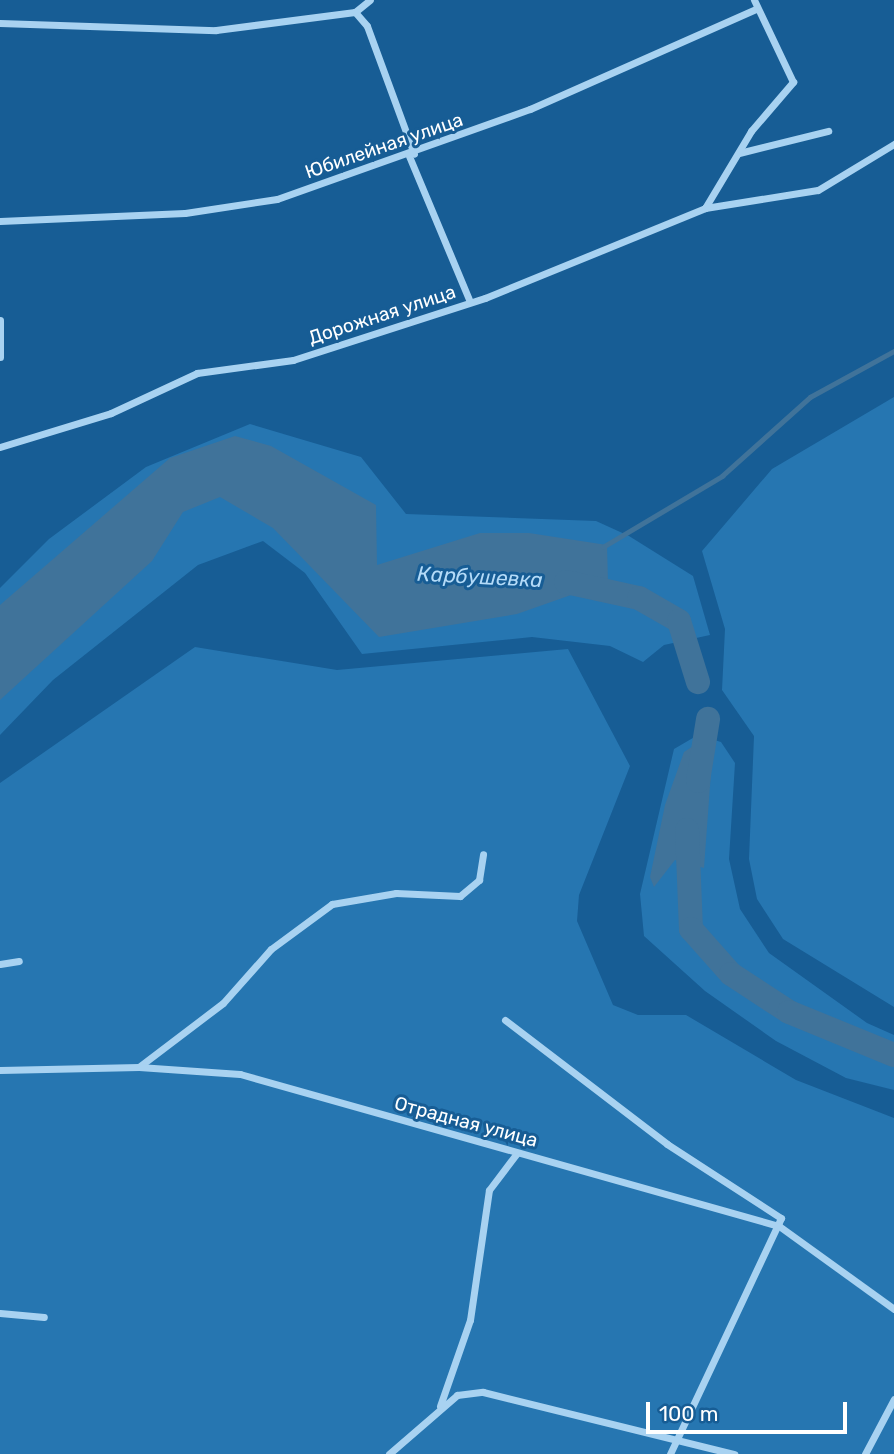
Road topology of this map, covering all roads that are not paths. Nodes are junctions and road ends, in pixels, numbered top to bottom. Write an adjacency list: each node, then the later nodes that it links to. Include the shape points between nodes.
1 (370, 0): 4 (street)
2 (754, 0): 3 (street)
3 (756, 9): 8 (street, via 793,82); 9 (street, Юбилейная улица)
4 (355, 12): 5 (street, via 216,30); 9 (street, via 367,26)
5 (0, 23)
6 (828, 131): 8 (street)
7 (894, 144): 10 (street, Дорожная улица, via 818,190)
8 (739, 153): 10 (street)
9 (412, 155): 11 (street, Юбилейная улица, via 254,206); 12 (street)
10 (705, 208): 12 (street, Дорожная улица)
11 (0, 221)
12 (470, 302): 15 (street, Дорожная улица, via 293,360 197,373 111,413)
13 (0, 320): 14 (street)
14 (0, 358)
15 (0, 447)
16 (483, 854): 20 (street, via 478,880 460,897 396,893 332,904 271,948 223,1003)
17 (19, 961): 18 (street)
18 (0, 964)
19 (505, 1020): 23 (street, via 667,1144 781,1218)
20 (139, 1067): 21 (street, Отрадная улица); 22 (street, Отрадная улица, via 240,1074)
21 (0, 1070)
22 (517, 1153): 23 (street, Отрадная улица); 28 (street, via 489,1190 470,1320)
23 (779, 1226): 24 (street, Отрадная улица); 29 (street)
24 (894, 1309)
25 (0, 1313): 26 (street)
26 (44, 1317)
27 (894, 1399): 33 (street)
28 (440, 1406): 29 (street, via 457,1395 484,1392); 30 (street)
29 (678, 1435): 31 (street); 32 (street)
30 (389, 1454)
31 (670, 1454)
32 (734, 1454)
33 (865, 1454)

